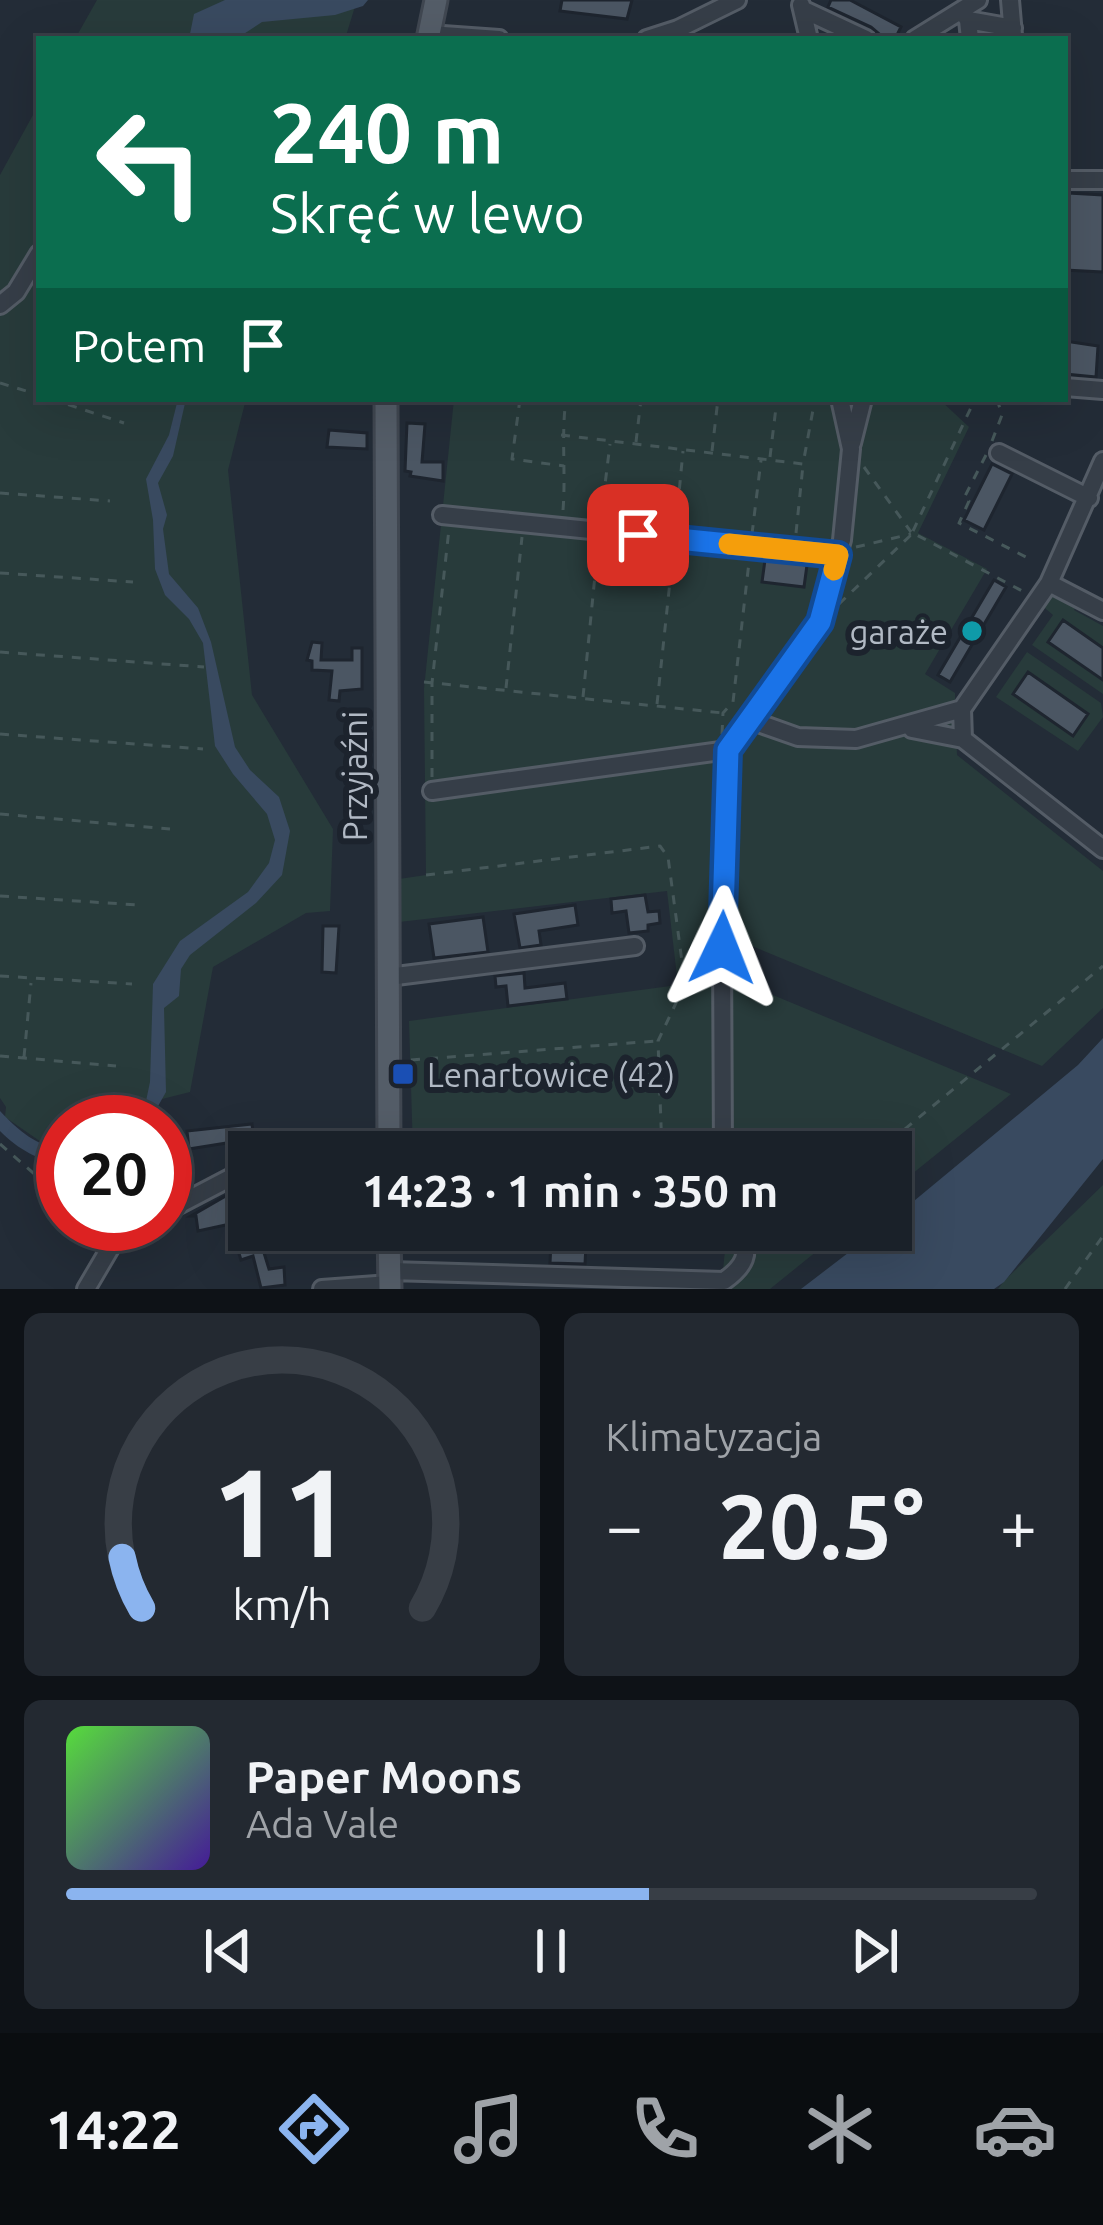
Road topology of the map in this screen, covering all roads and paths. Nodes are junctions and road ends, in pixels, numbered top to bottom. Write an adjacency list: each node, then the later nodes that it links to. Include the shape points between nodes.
1 (436, 0): 9 (main road)
2 (938, 0): 7 (street)
3 (978, 0): 7 (street)
4 (1010, 0): 8 (street)
5 (732, 1): 10 (street)
6 (802, 5): 11 (street); 12 (street)
7 (961, 15): 8 (street); 13 (street); 14 (street)
8 (1013, 34)
9 (428, 36)
10 (656, 36)
11 (808, 36)
12 (860, 36)
13 (921, 36)
14 (969, 36)
15 (1068, 180): 16 (street)
16 (1103, 180)
17 (36, 259): 18 (street)
18 (0, 305)
19 (0, 382): 22 (path)
20 (1068, 387): 21 (street)
21 (1103, 390)
22 (36, 394)
23 (61, 402): 35 (path)
24 (386, 402): 87 (main road, Przyjaźni)
25 (520, 402): 47 (path, via 512,459)
26 (566, 402): 36 (path)
27 (641, 402): 38 (path)
28 (718, 402): 41 (path)
29 (776, 402): 44 (path)
30 (814, 402): 46 (path)
31 (841, 402): 40 (street)
32 (862, 402): 40 (street)
33 (974, 402): 55 (path)
34 (998, 402): 58 (path, via 1002,415 959,523)
35 (124, 422)
36 (561, 435): 37 (path); 47 (path)
37 (610, 440): 38 (path); 54 (path)
38 (636, 443): 39 (path)
39 (684, 449): 41 (path); 69 (path)
40 (851, 449): 55 (path); 57 (street)
41 (712, 453): 43 (path)
42 (999, 453): 49 (street)
43 (761, 459): 44 (path); 71 (path, via 733,702)
44 (770, 460): 46 (path)
45 (1103, 461): 49 (street)
46 (803, 464): 56 (path)
47 (566, 466): 53 (path)
48 (0, 493): 50 (path)
49 (1089, 498): 61 (street)
50 (110, 502)
51 (446, 515): 52 (street); 66 (path)
52 (523, 523): 53 (street); 67 (path)
53 (562, 527): 54 (street)
54 (599, 531): 56 (street); 68 (path)
55 (913, 533): 57 (path); 61 (path); 63 (path)
56 (794, 551): 57 (street)
57 (839, 553): 63 (street)
58 (1026, 557)
59 (0, 573): 60 (path)
60 (133, 583)
61 (1043, 591): 62 (street); 70 (street)
62 (1103, 610)
63 (820, 622): 72 (street)
64 (0, 652): 65 (path)
65 (204, 667)
66 (428, 683): 67 (path); 78 (path)
67 (506, 691): 68 (path)
68 (582, 698): 69 (path)
69 (657, 706): 71 (path)
70 (962, 709): 73 (street); 75 (street)
71 (723, 713): 77 (path)
72 (750, 720): 73 (street, via 798,737 856,739); 77 (street)
73 (901, 728): 75 (street)
74 (0, 734): 76 (path)
75 (964, 739): 81 (street)
76 (202, 749)
77 (725, 751): 78 (street); 96 (street)
78 (433, 791)
79 (0, 814): 80 (path)
80 (170, 829)
81 (1103, 849)
82 (0, 896): 83 (path)
83 (138, 905)
84 (635, 946): 87 (street)
85 (1103, 965): 97 (path)
86 (0, 976): 88 (path)
87 (388, 976): 95 (main road, Przyjaźni)
88 (32, 979): 89 (path); 92 (path)
89 (132, 984)
90 (658, 1041): 93 (path)
91 (0, 1057): 92 (path)
92 (23, 1058): 94 (path)
93 (410, 1060)
94 (116, 1066)
95 (389, 1131)
96 (723, 1131)
97 (902, 1131)
98 (0, 1144): 99 (path)
99 (36, 1175)
100 (228, 1179): 101 (street)
101 (192, 1198)
102 (1103, 1236): 109 (path)
103 (108, 1251): 107 (street)
104 (389, 1251): 106 (main road)
105 (746, 1251): 106 (street, via 740,1270 724,1281)
106 (390, 1281): 108 (street)
107 (86, 1289)
108 (322, 1289)
109 (1066, 1289)

